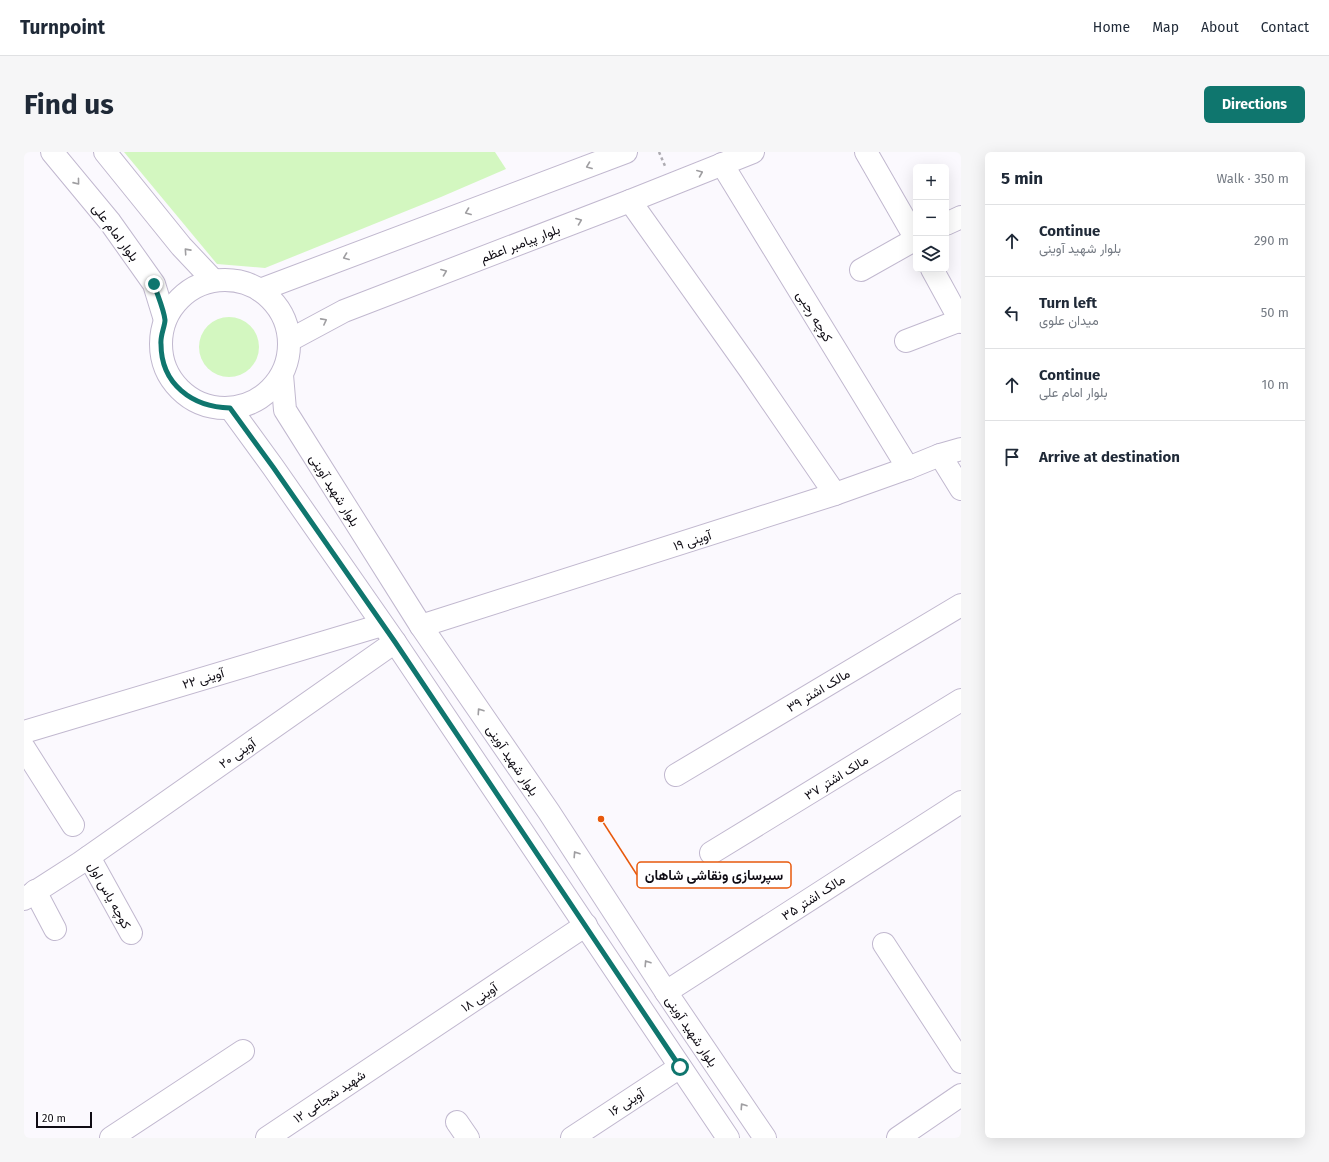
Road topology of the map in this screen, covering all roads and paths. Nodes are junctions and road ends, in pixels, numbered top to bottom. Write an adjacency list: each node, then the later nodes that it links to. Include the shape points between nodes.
1 (52, 152): 16 (street, بلوار امام علی, one-way to 16, via 110,222 154,284)
2 (105, 152): 14 (street, one-way to 2, via 181,246)
3 (626, 152): 15 (street, one-way to 15)
4 (753, 152): 6 (street, بلوار پیامبر اعظم)
5 (866, 152): 10 (street)
6 (722, 164): 7 (street, بلوار پیامبر اعظم, one-way to 6); 24 (street, کوچه رجبی)
7 (630, 201): 18 (street, بلوار پیامبر اعظم, one-way to 7, via 344,311); 26 (street)
8 (961, 217): 9 (street)
9 (949, 223)
10 (914, 236)
11 (913, 241): 12 (street)
12 (861, 270)
13 (934, 272): 17 (street)
14 (213, 280): 15 (street, via 234,280 248,283); 16 (street, via 193,288 176,302)
15 (260, 290): 18 (street, via 275,303 285,320)
16 (165, 320): 21 (street, via 160,343 162,355 165,367 177,386 196,401 218,408)
17 (961, 321): 19 (street)
18 (290, 340): 20 (street, via 288,358)
19 (906, 341)
20 (282, 375): 21 (street, via 268,391 250,403); 29 (street, بلوار شهید آوینی, via 285,410)
21 (230, 408): 28 (street)
22 (961, 449): 23 (street, آوینی ۱۹)
23 (940, 455): 24 (street, آوینی ۱۹); 25 (street)
24 (908, 468): 26 (street, آوینی ۱۹)
25 (961, 489)
26 (835, 494): 29 (street, آوینی ۱۹)
27 (961, 605): 34 (street, مالک اشتر ۳۹)
28 (382, 625): 30 (street); 32 (street, آوینی ۲۲)
29 (421, 626): 44 (street, بلوار شهید آوینی, one-way to 29, via 549,812)
30 (395, 642): 38 (street, آوینی ۲۰); 40 (street)
31 (961, 700): 37 (street, مالک اشتر ۳۷)
32 (24, 732)
33 (24, 748): 36 (street)
34 (676, 775)
35 (961, 802): 44 (street, مالک اشتر ۳۵)
36 (74, 825)
37 (711, 854)
38 (85, 860): 39 (street, آوینی ۲۰); 42 (street, کوچه یاس اول)
39 (30, 895): 41 (street)
40 (586, 925): 47 (street); 48 (street, ۱۸ آوینی)
41 (55, 929)
42 (131, 933)
43 (884, 944): 46 (street)
44 (666, 992): 54 (street, بلوار شهید آوینی, one-way to 44)
45 (243, 1051): 50 (street)
46 (961, 1062)
47 (680, 1067): 52 (street, ۱۶ آوینی); 53 (street)
48 (372, 1068): 51 (street, شهید شجاعی ۱۲)
49 (961, 1096): 55 (street)
50 (110, 1138)
51 (267, 1138)
52 (572, 1138)
53 (728, 1138)
54 (765, 1138)
55 (898, 1138)

